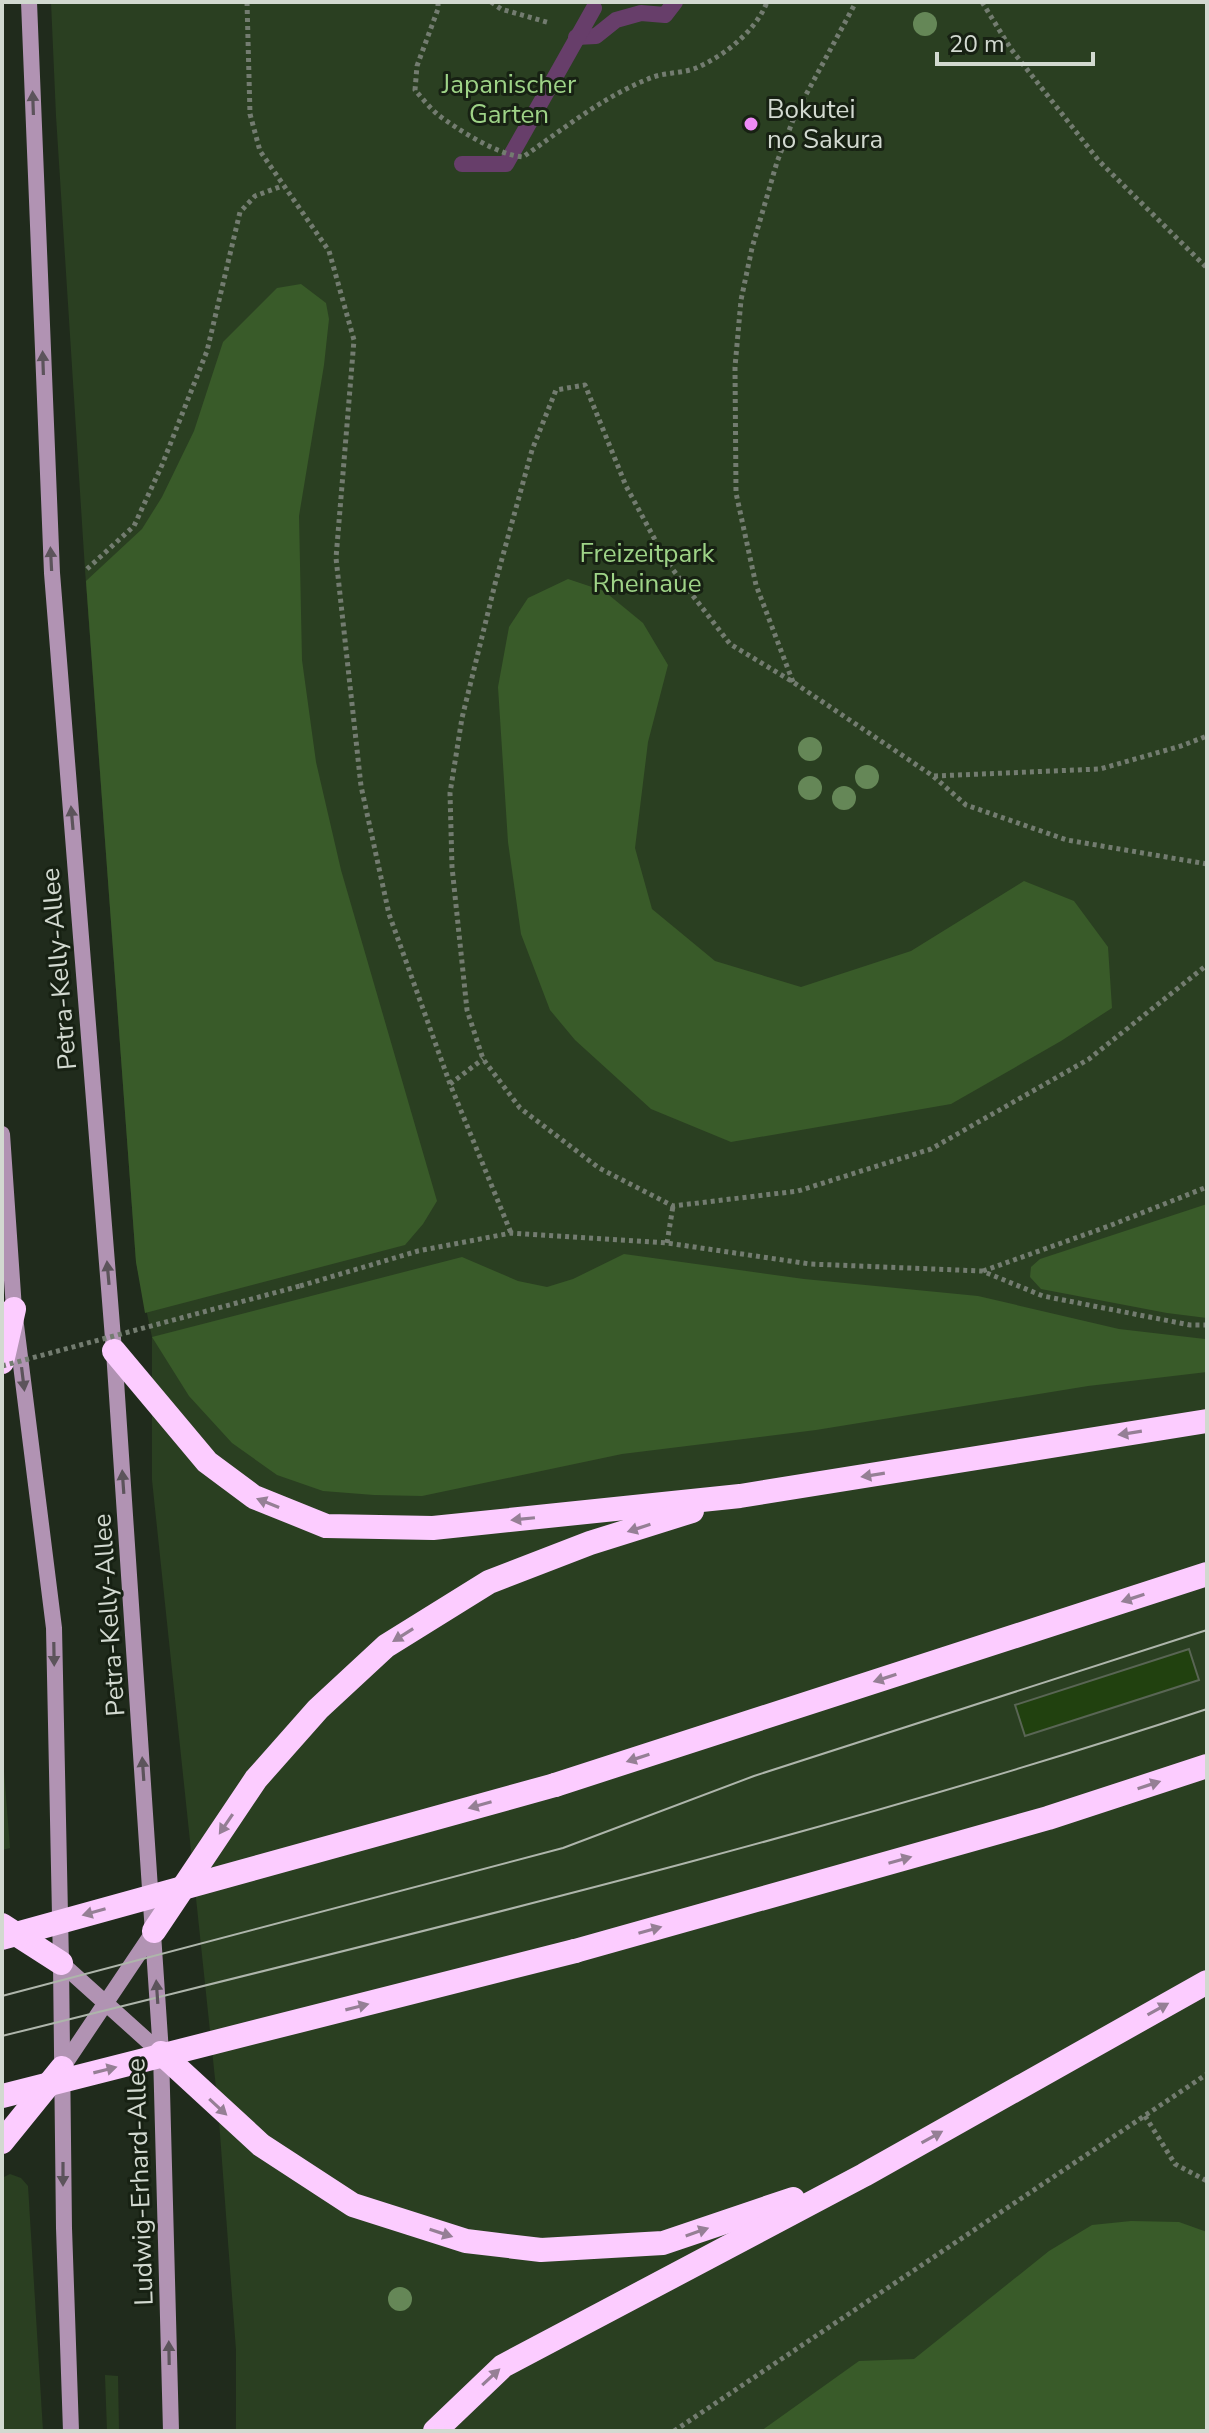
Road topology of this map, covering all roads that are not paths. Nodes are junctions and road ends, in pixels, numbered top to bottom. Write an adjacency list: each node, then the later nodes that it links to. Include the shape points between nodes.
1 (29, 2): 4 (main road, Petra-Kelly-Allee, one-way to 1, via 52,573)
2 (2, 1134): 3 (main road)
3 (14, 1309): 5 (highway); 13 (main road, one-way to 13, via 54,1628)
4 (114, 1351): 7 (highway, one-way to 4, via 433,1528 326,1526 254,1497 207,1462); 11 (main road, Petra-Kelly-Allee, one-way to 4)
5 (2, 1364)
6 (1207, 1421): 7 (highway, one-way to 7)
7 (740, 1496): 11 (highway, one-way to 11, via 590,1543 489,1582 386,1646 318,1709 256,1779)
8 (1207, 1574): 12 (highway, one-way to 12, bridge, via 555,1785)
9 (1207, 1766): 18 (highway, one-way to 9, bridge, via 575,1951 1048,1818)
10 (2, 1925): 13 (highway)
11 (154, 1931): 15 (main road); 16 (main road, Ludwig-Erhard-Allee, one-way to 11)
12 (2, 1938)
13 (61, 1963): 15 (main road); 17 (main road)
14 (1207, 1982): 20 (highway, one-way to 14)
15 (106, 2003): 16 (main road); 17 (main road)
16 (161, 2053): 20 (highway, one-way to 20, via 261,2145 353,2205 466,2241 541,2250 663,2243); 22 (main road, Ludwig-Erhard-Allee, one-way to 16)
17 (62, 2068): 19 (highway); 21 (main road, one-way to 21)
18 (2, 2096)
19 (2, 2142)
20 (864, 2175): 23 (highway, one-way to 20, via 503,2366)
21 (71, 2431)
22 (171, 2431)
23 (435, 2431)

